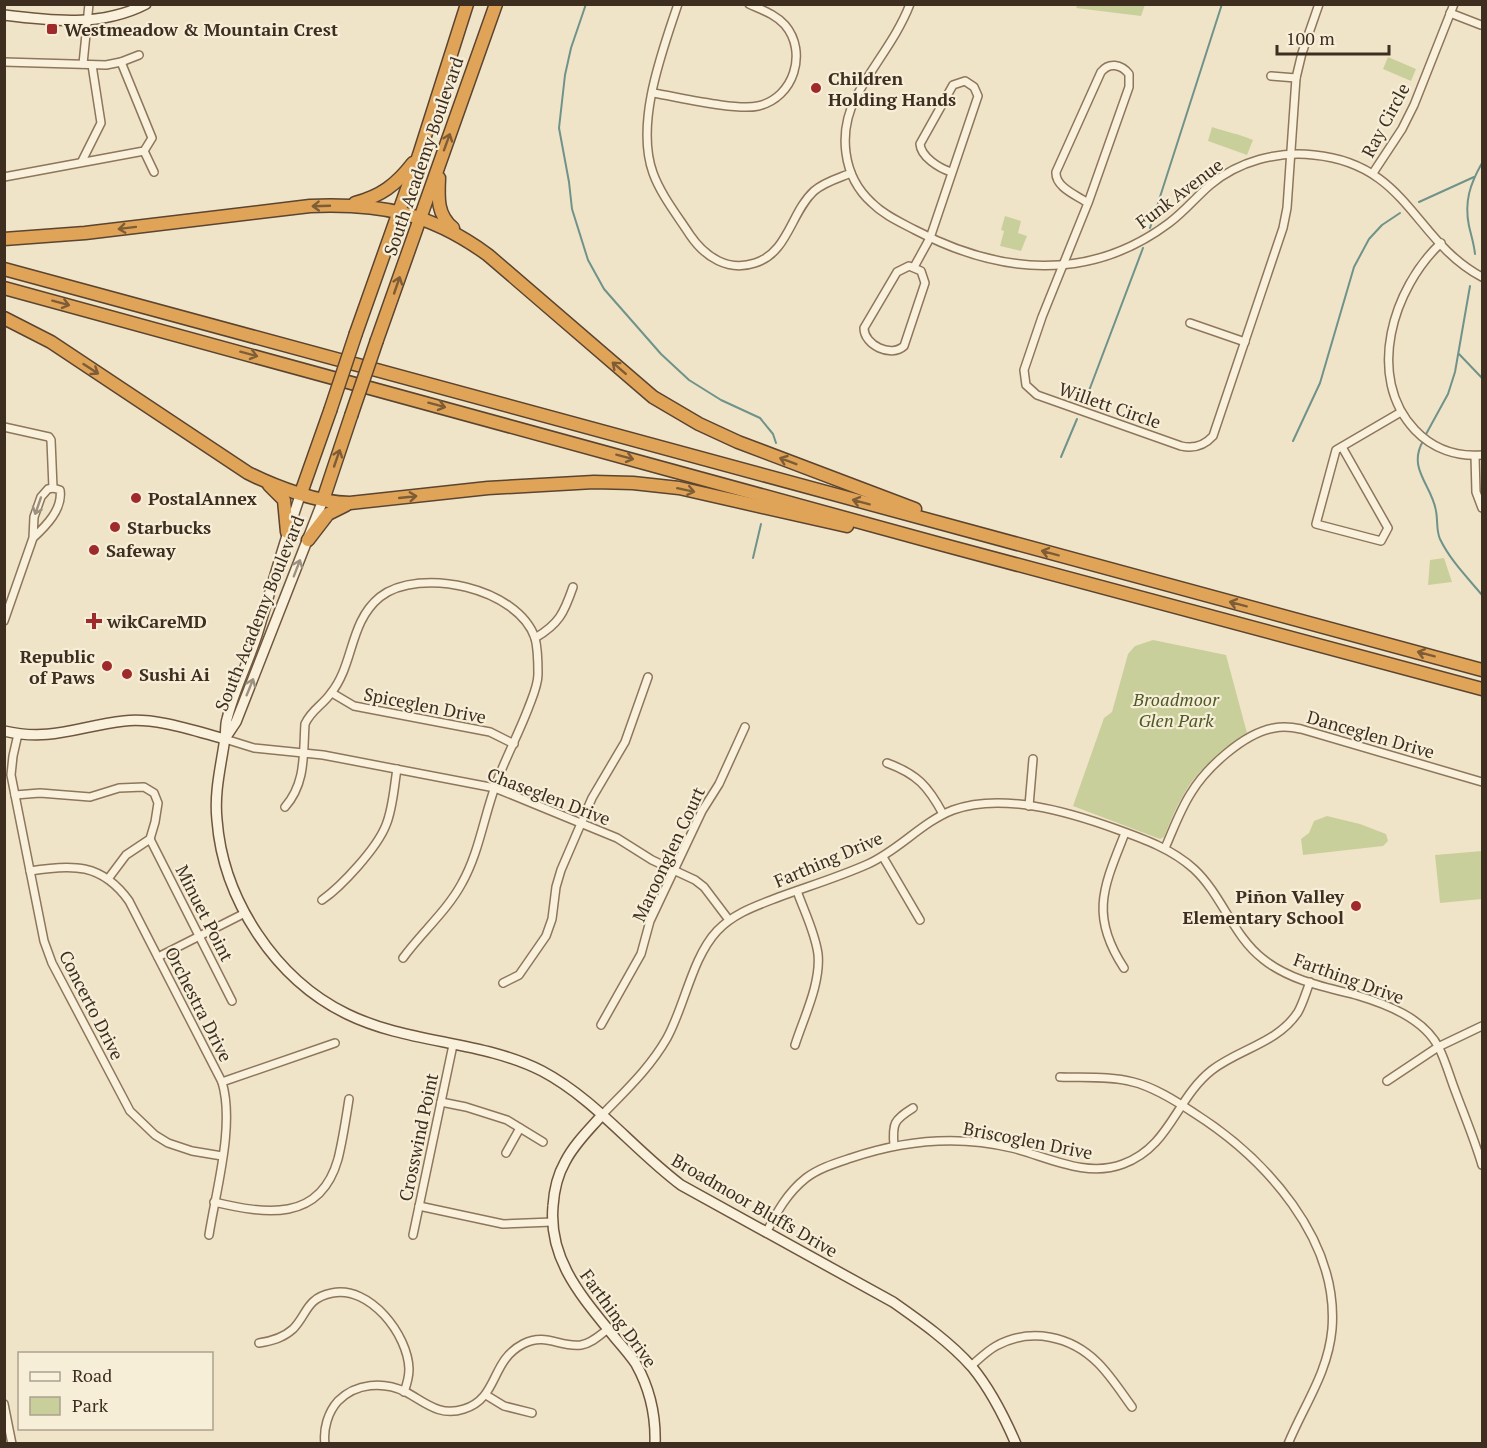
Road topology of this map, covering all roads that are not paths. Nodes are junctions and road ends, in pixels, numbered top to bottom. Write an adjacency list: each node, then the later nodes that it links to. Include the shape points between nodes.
1 (89, 4): 13 (street)
2 (146, 4): 13 (street)
3 (467, 4): 26 (highway, South Academy Boulevard)
4 (496, 4): 15 (highway, South Academy Boulevard)
5 (501, 4): 15 (highway)
6 (678, 4): 23 (street)
7 (749, 4): 23 (street, via 776,17 793,39 797,53 795,71 780,95 762,105 747,107)
8 (910, 4): 31 (street, Funk Avenue, via 851,109 844,141)
9 (1319, 4): 22 (street)
10 (1454, 4): 11 (street, Ray Circle)
11 (1450, 13): 14 (street); 32 (street, Ray Circle, via 1408,116)
12 (4, 15): 13 (street)
13 (88, 21): 19 (street)
14 (1481, 25)
15 (481, 47): 28 (highway, South Academy Boulevard, one-way to 15)
16 (139, 55): 18 (street)
17 (4, 62): 19 (street)
18 (121, 62): 20 (street); 24 (street, via 152,138)
19 (83, 64): 20 (street)
20 (92, 65): 27 (street, via 101,123)
21 (1271, 75): 22 (street)
22 (1296, 78): 25 (street)
23 (653, 93): 31 (street, via 647,135 655,177 697,245 718,261 742,266 767,258 814,191)
24 (144, 151): 27 (street); 29 (street)
25 (1291, 154): 32 (street, Funk Avenue, via 1339,159); 42 (street, Funk Avenue, via 1265,158 1234,170 1139,243); 49 (street, Willett Circle, via 1283,228)
26 (419, 155): 35 (highway, via 393,186); 36 (highway, South Academy Boulevard)
27 (82, 161): 33 (street)
28 (439, 165): 37 (highway, South Academy Boulevard); 38 (highway, via 441,214)
29 (154, 172)
30 (951, 172): 30 (street, via 978,96 965,81 953,86 920,144 924,154); 39 (street)
31 (851, 173): 39 (street, Funk Avenue, via 872,203)
32 (1373, 174): 41 (street, Funk Avenue, via 1397,192)
33 (4, 177)
34 (1088, 203): 34 (street, via 1059,184 1056,174 1101,72 1107,66 1119,66 1129,74 1129,87); 42 (street)
35 (348, 205): 36 (highway); 40 (highway, one-way to 40)
36 (400, 212): 37 (highway); 56 (highway, South Academy Boulevard, bridge)
37 (421, 217): 38 (highway); 57 (highway, South Academy Boulevard, one-way to 37, bridge)
38 (466, 238): 61 (highway, one-way to 38, via 738,442 690,419 653,397)
39 (930, 238): 42 (street, Funk Avenue, via 996,261 1028,266); 43 (street)
40 (4, 239)
41 (1441, 243): 45 (street, Funk Avenue); 50 (street, via 1408,285 1394,323 1390,366)
42 (1063, 265): 49 (street, Willett Circle, via 1024,370 1026,385 1037,395 1181,446 1198,447 1213,436)
43 (915, 267): 43 (street, via 925,284 904,346 890,351 868,341 865,326 897,272)
44 (4, 269): 61 (highway, one-way to 44)
45 (1482, 277)
46 (4, 288): 64 (highway, one-way to 64)
47 (4, 318): 54 (highway, one-way to 54, via 51,342)
48 (1190, 322): 49 (street)
49 (1245, 342)
50 (1401, 412): 52 (street); 53 (street, via 1434,445 1453,453)
51 (4, 427): 55 (street, via 49,437)
52 (1342, 447): 52 (street, via 1336,450 1316,524 1381,541 1388,528)
53 (1479, 456): 59 (street, via 1476,492)
54 (266, 482): 56 (highway); 60 (highway, via 284,500)
55 (53, 488): 62 (street, one-way to 62, via 41,497 32,527); 62 (street, via 60,490 59,503 45,527)
56 (301, 493): 57 (highway); 60 (street, South Academy Boulevard)
57 (323, 500): 58 (highway); 63 (street, South Academy Boulevard)
58 (350, 503): 63 (highway, via 328,514); 64 (highway, one-way to 64, via 488,488 633,483 679,488)
59 (1482, 508)
60 (287, 532): 75 (street, South Academy Boulevard, via 227,719)
61 (981, 533): 68 (highway, one-way to 61)
62 (33, 538): 66 (street)
63 (308, 540): 75 (street, South Academy Boulevard, one-way to 63, via 236,722)
64 (940, 544): 70 (highway)
65 (573, 587): 67 (street, via 555,624)
66 (4, 621)
67 (534, 638): 71 (street, via 517,613 493,597 453,585 413,584 381,596 369,609); 76 (street, via 538,676)
68 (1482, 670)
69 (648, 677): 87 (street, via 625,742 603,776)
70 (1482, 689)
71 (332, 693): 76 (street, Spiceglen Drive, via 354,706 490,732); 77 (street, via 308,716)
72 (745, 727): 92 (street, Maroonglen Court)
73 (4, 731): 74 (street)
74 (18, 734): 75 (street, via 53,735 136,720); 83 (street, Concerto Drive, via 11,775)
75 (225, 740): 77 (street, Chaseglen Drive, via 254,748); 97 (street, Broadmoor Bluffs Drive, via 218,774 217,819 225,863)
76 (514, 744): 82 (street)
77 (303, 753): 80 (street, Chaseglen Drive); 85 (street, via 298,790)
78 (1034, 759): 84 (street)
79 (887, 763): 86 (street, via 918,778)
80 (397, 769): 82 (street, Chaseglen Drive); 96 (street, via 382,834 336,890)
81 (1482, 782): 90 (street, Danceglen Drive, via 1301,729 1274,728 1255,735 1206,773 1189,795)
82 (495, 788): 87 (street, Chaseglen Drive); 102 (street, via 462,884)
83 (15, 795): 89 (street, via 90,797 119,788 144,787 154,793 158,803); 93 (street, Concerto Drive)
84 (1029, 806): 86 (street, Farthing Drive, via 981,803); 88 (street, Farthing Drive, via 1069,813)
85 (285, 807)
86 (943, 814): 91 (street, Farthing Drive)
87 (582, 822): 92 (street, Chaseglen Drive); 105 (street, via 561,870 546,936 519,975)
88 (1125, 833): 90 (street, Farthing Drive); 103 (street, via 1105,882 1102,904 1104,931)
89 (150, 839): 94 (street, via 126,855); 100 (street, Minuet Point)
90 (1165, 848): 104 (street, Farthing Drive, via 1199,874 1257,955 1275,968)
91 (883, 857): 95 (street, Farthing Drive); 99 (street)
92 (675, 870): 98 (street, Chaseglen Drive, via 704,887); 107 (street, Maroonglen Court, via 650,921 641,954)
93 (30, 871): 94 (street, Orchestra Drive, via 77,866); 126 (street, Concerto Drive, via 52,963 130,1111 168,1143)
94 (108, 879): 101 (street, Orchestra Drive, via 129,901)
95 (797, 891): 98 (street, Farthing Drive); 111 (street, via 816,943 818,966)
96 (322, 900)
97 (245, 913): 100 (street); 110 (street, Broadmoor Bluffs Drive, via 287,970 344,1013 383,1029)
98 (729, 920): 120 (street, Farthing Drive, via 707,944 657,1054)
99 (920, 920)
100 (200, 937): 101 (street); 106 (street, Minuet Point)
101 (158, 957): 115 (street, Orchestra Drive)
102 (403, 958)
103 (1124, 968)
104 (1310, 982): 112 (street, Farthing Drive, via 1394,1009 1421,1027); 118 (street, Briscoglen Drive, via 1299,1010 1286,1026 1214,1068)
105 (503, 983)
106 (232, 1001)
107 (600, 1025)
108 (1482, 1026): 112 (street)
109 (335, 1043): 115 (street)
110 (453, 1045): 117 (street, Crosswind Point); 120 (street, Broadmoor Bluffs Drive, via 504,1056 541,1071)
111 (795, 1045)
112 (1438, 1047): 114 (street); 124 (street, Farthing Drive)
113 (1060, 1077): 118 (street, via 1134,1082)
114 (1387, 1081)
115 (222, 1082): 126 (street, Orchestra Drive, via 227,1126)
116 (349, 1099): 128 (street, via 338,1159 320,1191 306,1203 271,1212)
117 (441, 1102): 121 (street, via 507,1120); 129 (street, Crosswind Point)
118 (1182, 1105): 123 (street, Briscoglen Drive, via 1152,1146 1112,1167 1077,1167 978,1143 941,1141); 146 (street, via 1225,1133 1271,1177 1299,1216 1325,1270 1332,1305 1330,1343 1316,1388)
119 (913, 1108): 123 (street, via 896,1119)
120 (602, 1115): 130 (street, Farthing Drive, via 564,1163 554,1195); 131 (street, Broadmoor Bluffs Drive, via 681,1185)
121 (520, 1128): 122 (street); 125 (street)
122 (543, 1142)
123 (894, 1146): 131 (street, Briscoglen Drive, via 832,1164 808,1177 782,1204)
124 (1480, 1151): 127 (street, Farthing Drive)
125 (506, 1153)
126 (222, 1156): 128 (street, Orchestra Drive)
127 (1482, 1166)
128 (214, 1202): 132 (street, Orchestra Drive)
129 (419, 1206): 130 (street, via 503,1224); 133 (street, Crosswind Point)
130 (552, 1222): 134 (street, Farthing Drive, via 564,1269)
131 (766, 1233): 136 (street, Broadmoor Bluffs Drive, via 892,1302)
132 (209, 1235)
133 (413, 1235)
134 (608, 1329): 138 (street, via 578,1346 546,1339 524,1343 505,1358); 144 (street, Farthing Drive, via 635,1363 645,1383 654,1416)
135 (259, 1343): 137 (street, via 285,1335 319,1297 347,1292 375,1307 400,1335 409,1368)
136 (971, 1366): 140 (street, via 1006,1341 1040,1335 1062,1339 1100,1364); 145 (street, Broadmoor Bluffs Drive, via 998,1405)
137 (404, 1392): 138 (street, via 444,1412 466,1409); 143 (street, via 385,1385 353,1390 335,1405 329,1416)
138 (486, 1395): 141 (street, via 504,1406)
139 (4, 1404): 142 (street)
140 (1132, 1407)
141 (532, 1413)
142 (12, 1443)
143 (326, 1443)
144 (655, 1443)
145 (1016, 1443)
146 (1287, 1443)

